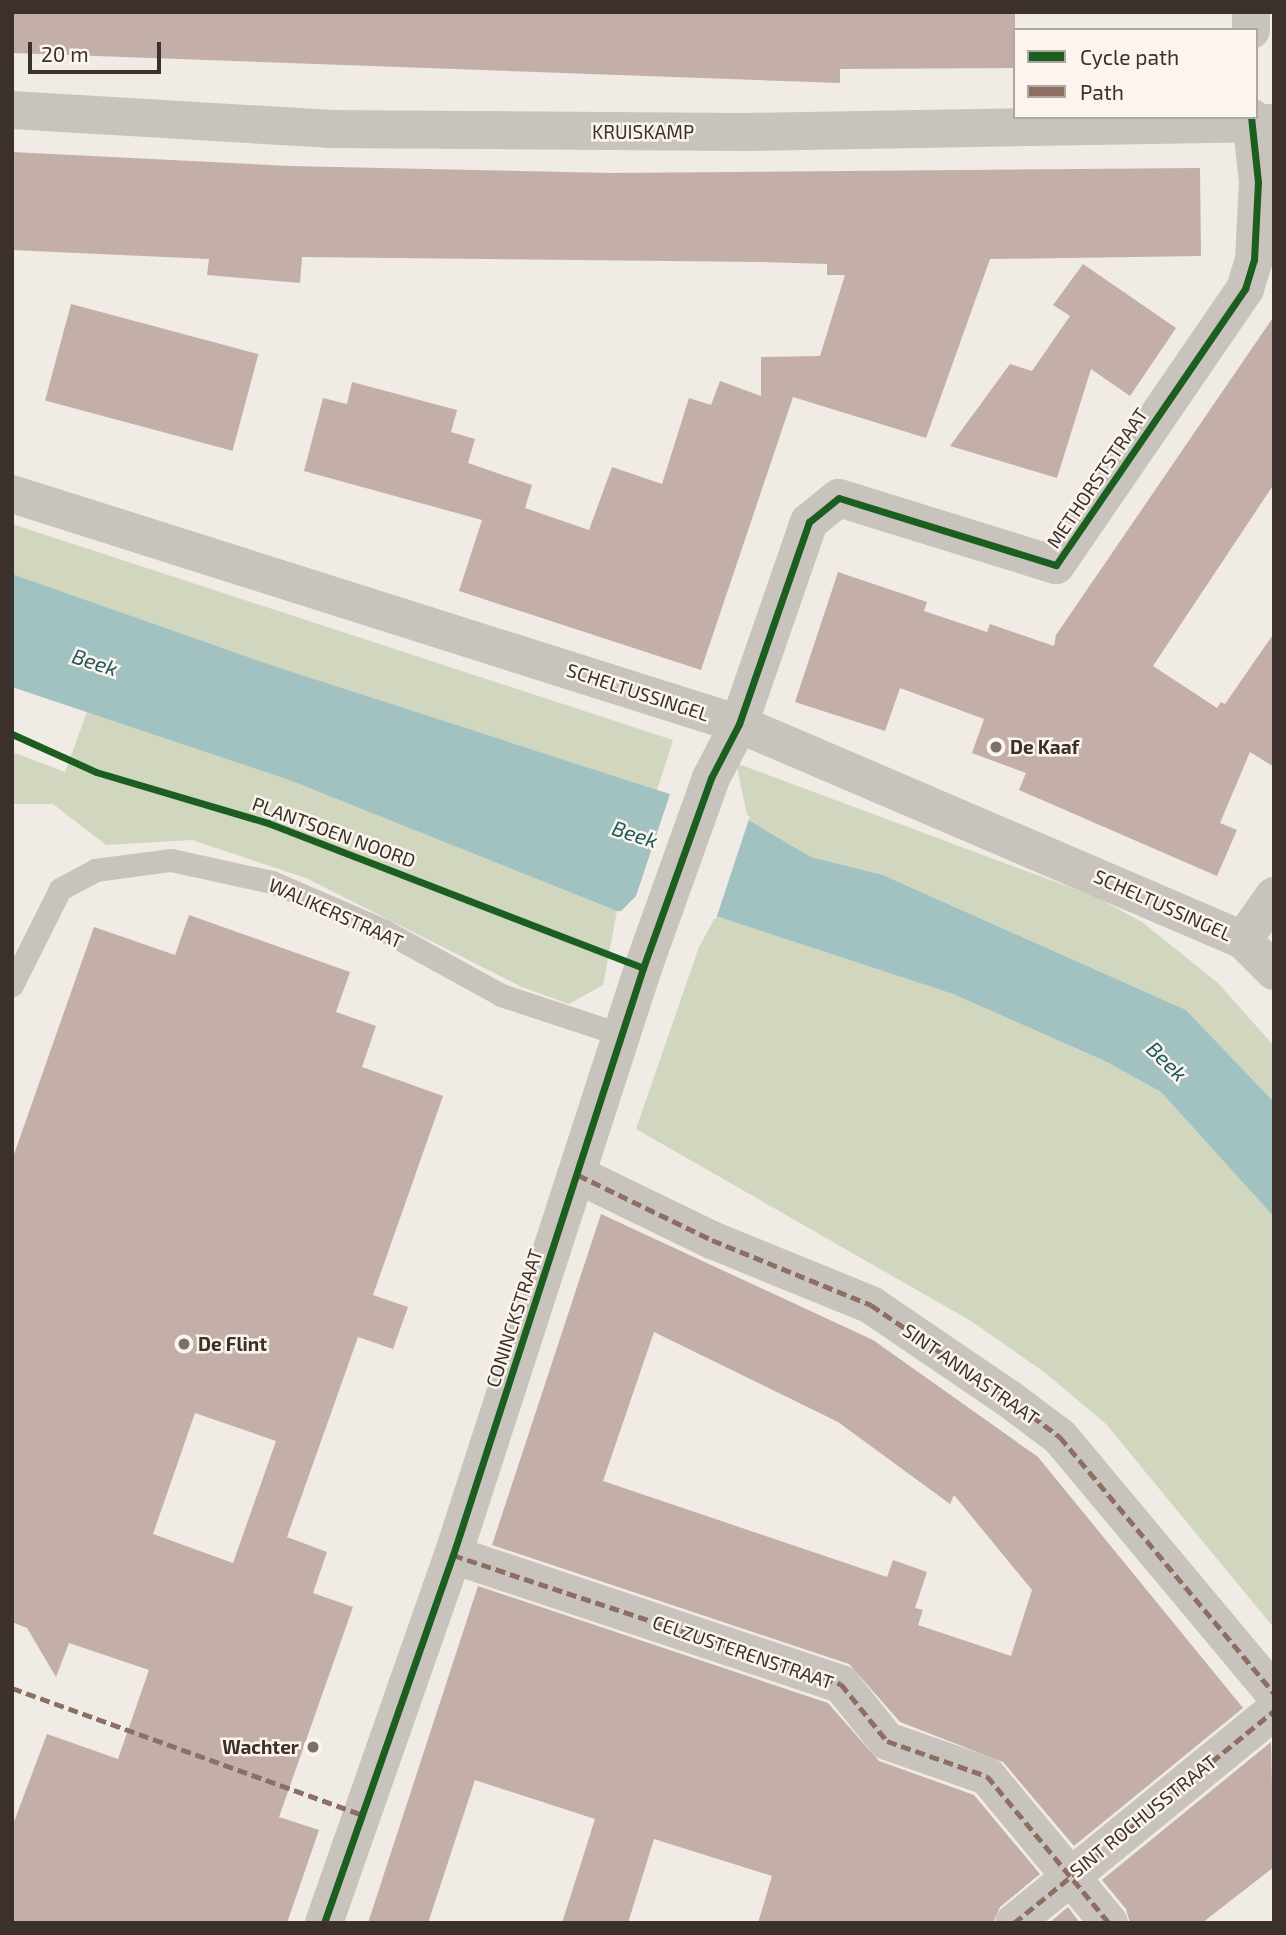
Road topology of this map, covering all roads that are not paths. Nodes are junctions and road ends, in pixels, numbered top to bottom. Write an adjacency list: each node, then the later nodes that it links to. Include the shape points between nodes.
1 (12, 110): 2 (street, KRUISKAMP, via 328,129 742,132)
2 (1259, 121): 4 (street, METHORSTSTRAAT, via 1254,260 1245,289 1056,565 839,498 809,522)
3 (12, 494): 4 (street, SCHELTUSSINGEL)
4 (739, 724): 6 (street, SCHELTUSSINGEL); 9 (street, CONINCKSTRAAT, via 711,778)
5 (1274, 896): 6 (street)
6 (1243, 940): 7 (street, SCHELTUSSINGEL)
7 (1274, 971)
8 (12, 985): 9 (lane, WALIKERSTRAAT, via 60,889 95,870 171,860 272,882 383,930 501,995)
9 (622, 1035): 10 (street, CONINCKSTRAAT)
10 (578, 1175): 11 (street, CONINCKSTRAAT); 12 (street, SINT ANNASTRAAT, via 712,1240 871,1305 1008,1398 1060,1437)
11 (453, 1555): 14 (street, CELZUSTERENSTRAAT, via 841,1684 887,1741 987,1776); 15 (street, CONINCKSTRAAT)
12 (1274, 1693)
13 (1274, 1711): 14 (street, SINT ROCHUSSTRAAT)
14 (1070, 1875): 16 (street, SINT ROCHUSSTRAAT); 17 (street, CELZUSTERENSTRAAT)
15 (324, 1923)
16 (1014, 1923)
17 (1109, 1923)

